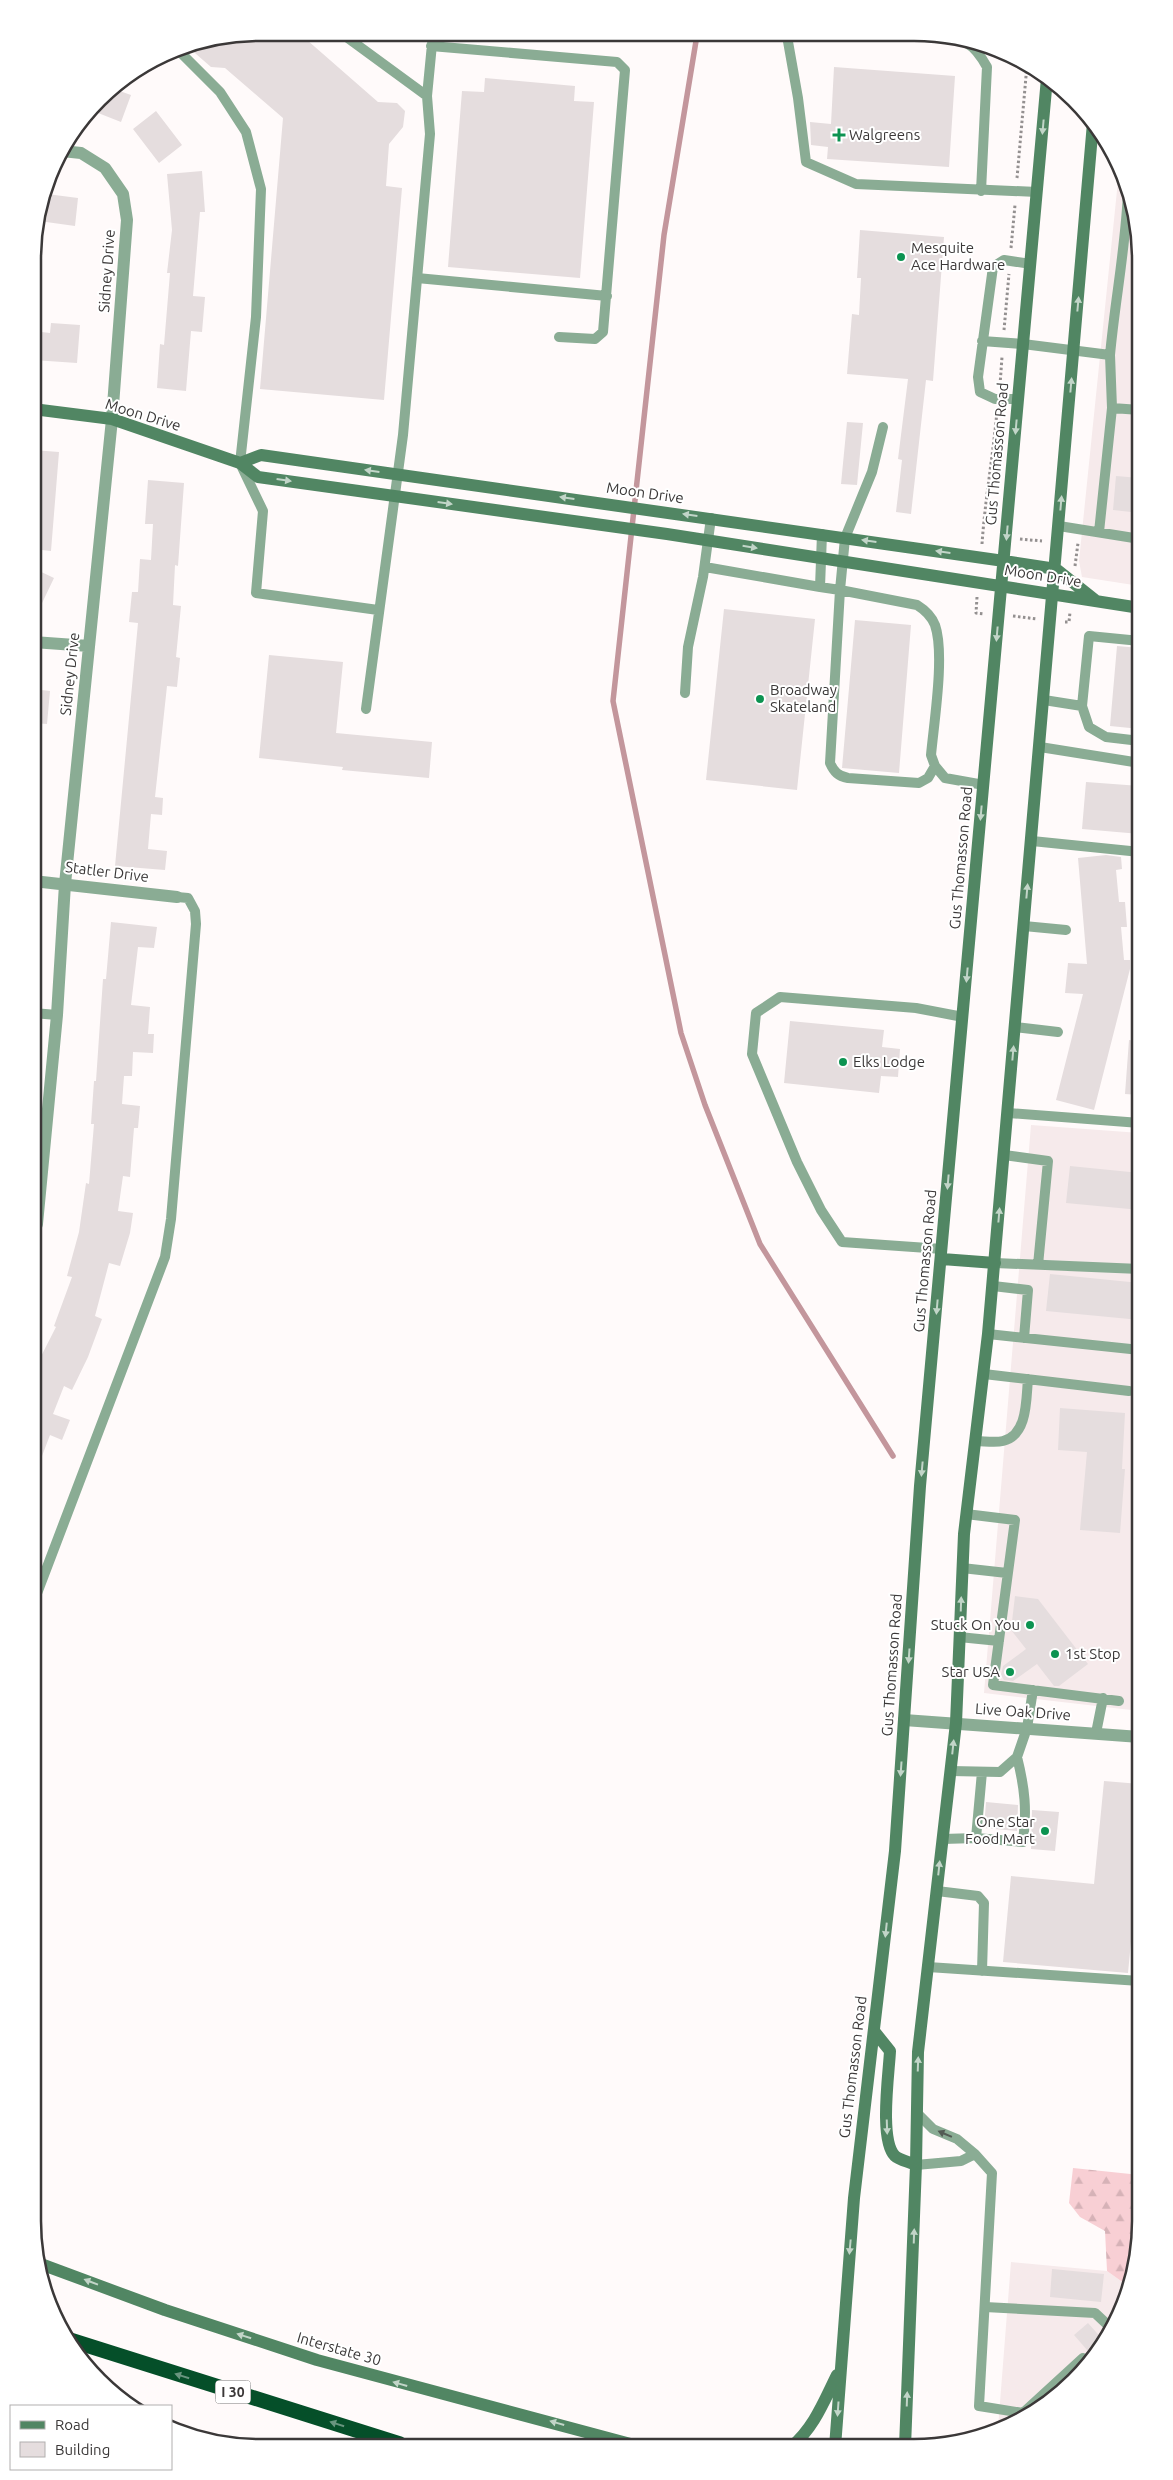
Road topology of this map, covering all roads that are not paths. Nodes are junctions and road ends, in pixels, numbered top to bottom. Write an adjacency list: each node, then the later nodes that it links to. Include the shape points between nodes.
1 (352, 41): 8 (lane)
2 (431, 41): 4 (lane)
3 (788, 41): 11 (lane, via 806,162 856,184)
4 (431, 46): 8 (lane); 16 (lane, via 617,62 625,70)
5 (978, 51): 11 (lane, via 987,66)
6 (183, 55): 28 (lane, via 220,92 246,132 261,189 256,317)
7 (1046, 86): 12 (main road, Gus Thomasson Road, one-way to 12)
8 (427, 96): 15 (lane, via 430,134)
9 (1097, 142): 20 (main road, one-way to 9)
10 (69, 152): 26 (street, Sidney Drive, via 81,154 105,168 123,194 127,220)
11 (981, 191): 12 (lane)
12 (1037, 192): 14 (main road, Gus Thomasson Road)
13 (1127, 214): 21 (lane)
14 (1030, 264): 18 (lane, via 1004,260 993,267); 19 (main road, Gus Thomasson Road)
15 (417, 278): 16 (lane); 29 (lane)
16 (607, 296): 17 (lane, via 603,332 599,336 595,339)
17 (560, 337)
18 (982, 341): 19 (lane); 22 (lane, via 978,377 980,392 999,399)
19 (1023, 344): 20 (lane); 22 (main road, Gus Thomasson Road)
20 (1074, 352): 21 (lane); 32 (main road, one-way to 20)
21 (1110, 355): 23 (lane)
22 (1018, 399): 39 (main road, Gus Thomasson Road, one-way to 39)
23 (1112, 408): 24 (lane); 33 (lane)
24 (1132, 409)
25 (41, 410): 26 (main road, Moon Drive)
26 (112, 419): 28 (main road, Moon Drive); 52 (street, Sidney Drive)
27 (883, 427): 35 (lane, via 872,472)
28 (240, 463): 29 (main road, Moon Drive, one-way to 28, via 261,456); 30 (main road, Moon Drive, one-way to 30, via 258,477); 49 (lane, via 263,511 256,593)
29 (397, 474): 30 (lane); 31 (main road, Moon Drive, one-way to 29)
30 (394, 496): 37 (main road, Moon Drive, one-way to 37); 49 (lane)
31 (711, 518): 34 (main road, Moon Drive); 37 (lane)
32 (1060, 526): 33 (lane); 42 (main road)
33 (1099, 532): 36 (lane)
34 (822, 534): 35 (main road, Moon Drive); 38 (lane)
35 (845, 538): 39 (main road, Moon Drive, one-way to 35); 40 (lane)
36 (1132, 538)
37 (708, 541): 38 (main road, Moon Drive, one-way to 38); 41 (lane)
38 (822, 558): 40 (main road, Moon Drive); 44 (lane)
39 (1004, 560): 42 (main road, Moon Drive); 43 (main road, Gus Thomasson Road)
40 (842, 561): 43 (main road, Moon Drive); 45 (lane)
41 (704, 567): 44 (lane); 53 (lane, via 688,647)
42 (1056, 569): 46 (main road); 47 (main road, Moon Drive)
43 (1002, 586): 46 (main road, Moon Drive); 61 (main road, Gus Thomasson Road, one-way to 61)
44 (820, 587): 45 (lane)
45 (840, 590): 60 (lane, via 917,605 928,612 940,646 931,755); 60 (lane, via 830,763 833,770 848,778 919,783 928,778)
46 (1053, 594): 47 (main road, Moon Drive); 54 (main road)
47 (1096, 601): 48 (main road)
48 (1132, 607)
49 (378, 610): 56 (lane)
50 (1132, 640): 55 (lane, via 1089,636)
51 (41, 643): 52 (street)
52 (88, 646): 65 (street, Sidney Drive)
53 (685, 692)
54 (1044, 700): 55 (lane); 58 (main road)
55 (1082, 706): 57 (lane, via 1089,727 1106,737)
56 (366, 709)
57 (1132, 740)
58 (1040, 747): 59 (lane); 62 (main road)
59 (1132, 762)
60 (935, 766): 61 (lane, via 945,778)
61 (984, 785): 71 (main road, Gus Thomasson Road, one-way to 71)
62 (1032, 841): 63 (lane); 67 (main road, one-way to 62)
63 (1132, 851)
64 (41, 882): 65 (street, Statler Drive)
65 (65, 884): 66 (street, Statler Drive); 70 (street, Sidney Drive)
66 (177, 897): 93 (lane, via 188,898 195,911 196,924 172,1210 165,1256)
67 (1024, 926): 68 (lane); 72 (main road)
68 (1066, 930)
69 (41, 1014): 70 (lane)
70 (57, 1015): 76 (street, Sidney Drive)
71 (963, 1017): 78 (main road, Gus Thomasson Road, one-way to 78); 78 (lane, via 916,1008 780,997 756,1013 752,1054 797,1162 821,1210 842,1242)
72 (1015, 1027): 73 (lane); 74 (main road, one-way to 72)
73 (1058, 1032)
74 (1008, 1113): 75 (lane); 77 (main road)
75 (1132, 1122)
76 (41, 1126)
77 (1004, 1155): 79 (main road, one-way to 77); 80 (lane, via 1048,1161)
78 (942, 1254): 79 (main road); 99 (main road, Gus Thomasson Road, one-way to 99, via 920,1486)
79 (995, 1263): 80 (lane); 82 (main road)
80 (1038, 1265): 81 (lane)
81 (1132, 1269)
82 (993, 1286): 83 (main road); 84 (lane, via 1028,1290)
83 (988, 1334): 84 (lane); 86 (main road)
84 (1024, 1338): 85 (lane)
85 (1132, 1349)
86 (984, 1374): 87 (lane); 89 (main road)
87 (1028, 1379): 88 (lane); 89 (lane, via 1024,1418 1012,1437 1002,1442)
88 (1129, 1391)
89 (976, 1440): 90 (main road)
90 (966, 1514): 91 (main road); 92 (lane, via 1015,1520)
91 (962, 1568): 92 (lane); 94 (main road, one-way to 91)
92 (1008, 1573): 95 (lane)
93 (41, 1583)
94 (960, 1637): 95 (lane); 100 (main road)
95 (998, 1641): 96 (lane, via 993,1685)
96 (1033, 1690): 97 (lane); 101 (lane)
97 (1103, 1698): 98 (lane); 102 (lane)
98 (1119, 1700)
99 (904, 1720): 100 (street, Live Oak Drive); 113 (main road, Gus Thomasson Road, one-way to 113, via 895,1851)
100 (956, 1723): 101 (street, Live Oak Drive); 105 (main road, one-way to 100)
101 (1027, 1728): 102 (street, Live Oak Drive); 104 (lane)
102 (1096, 1733): 103 (street, Live Oak Drive)
103 (1132, 1736)
104 (1017, 1757): 106 (lane, via 1000,1772); 107 (lane, via 1025,1791 1023,1842)
105 (951, 1771): 106 (lane); 108 (main road)
106 (982, 1772): 107 (lane)
107 (976, 1838): 108 (lane)
108 (943, 1839): 109 (main road, one-way to 108)
109 (937, 1892): 110 (main road); 111 (lane, via 978,1896 984,1903)
110 (928, 1967): 111 (lane); 114 (main road, one-way to 110, via 918,2052)
111 (982, 1971): 112 (lane)
112 (1132, 1980)
113 (874, 2032): 116 (main road, one-way to 116, via 890,2051 889,2147 895,2157); 122 (main road, Gus Thomasson Road, one-way to 122, via 854,2198)
114 (917, 2113): 115 (lane, one-way to 114, via 957,2139 933,2129); 116 (main road)
115 (976, 2154): 116 (lane, via 961,2160); 118 (lane, via 992,2173)
116 (916, 2165): 129 (main road, one-way to 116)
117 (46, 2265): 126 (main road, Interstate 30, one-way to 117, via 317,2360 165,2310)
118 (985, 2307): 119 (lane, via 1095,2313); 124 (lane, via 979,2406)
119 (1106, 2323)
120 (78, 2341): 125 (highway, I 30, one-way to 120)
121 (1082, 2358): 123 (lane)
122 (840, 2369): 127 (main road, via 816,2418); 128 (main road, Gus Thomasson Road, one-way to 128)
123 (1041, 2398)
124 (1015, 2413)
125 (384, 2439)
126 (612, 2439)
127 (800, 2439)
128 (836, 2439)
129 (905, 2439)

